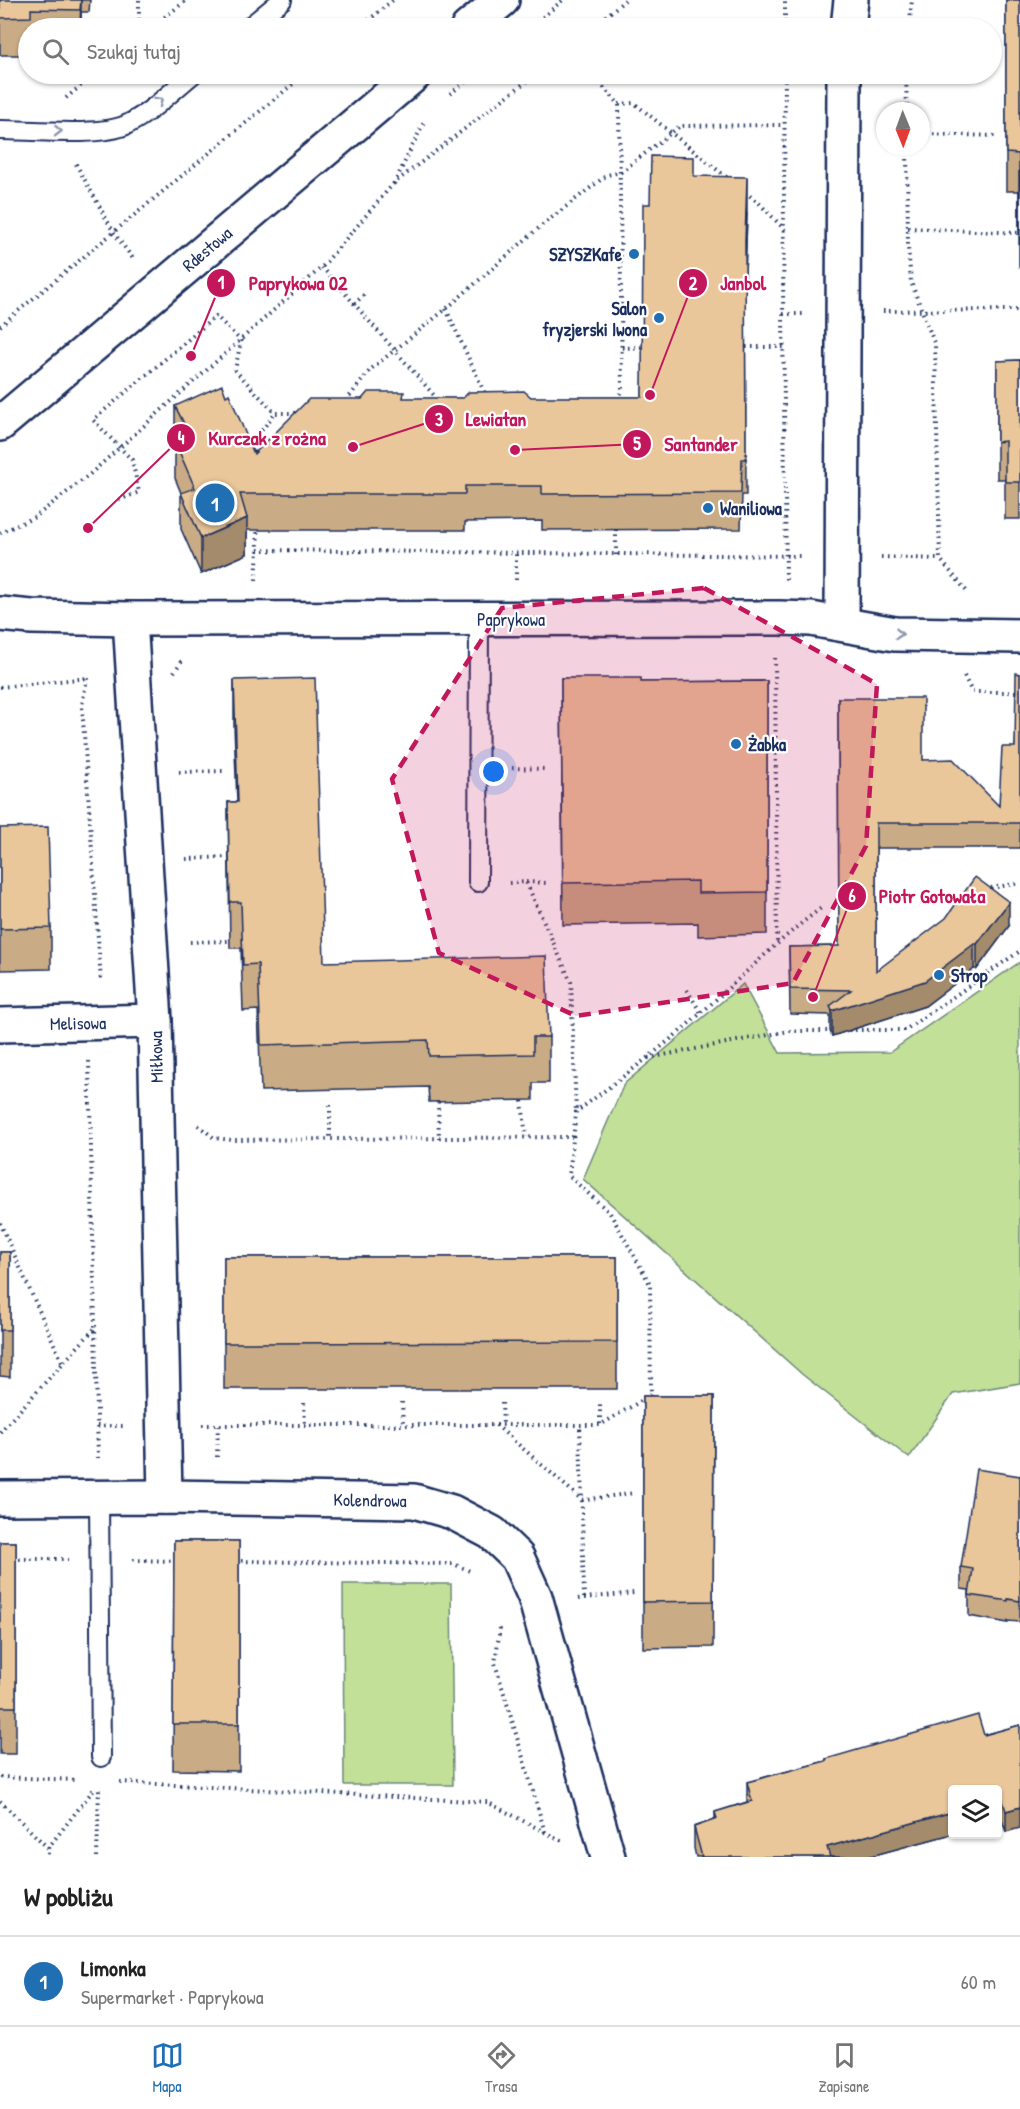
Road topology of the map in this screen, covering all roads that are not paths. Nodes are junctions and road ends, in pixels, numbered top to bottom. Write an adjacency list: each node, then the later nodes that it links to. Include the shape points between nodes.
1 (282, 0): 4 (lane)
2 (502, 0): 5 (street)
3 (851, 0): 6 (street)
4 (260, 18)
5 (480, 18)
6 (849, 18)
7 (181, 84): 10 (lane, one-way to 7, via 98,131 124,126)
8 (403, 84): 11 (street, Rdestowa)
9 (844, 84): 15 (street)
10 (0, 129)
11 (0, 424)
12 (0, 614): 13 (street, Paprykowa)
13 (130, 619): 14 (street, Paprykowa); 18 (street, Miłkowa)
14 (479, 619): 15 (street, Paprykowa, via 780,618); 17 (lane)
15 (842, 623): 16 (street, Paprykowa, one-way to 16, via 895,634)
16 (1020, 636)
17 (478, 882)
18 (155, 1021): 19 (street, Melisowa); 21 (street, Miłkowa)
19 (0, 1024)
20 (99, 1497): 21 (street, Kolendrowa); 22 (street, Kolendrowa); 23 (lane)
21 (165, 1497): 24 (street, Kolendrowa, via 414,1501 452,1512 492,1533 517,1557 535,1597)
22 (0, 1498)
23 (101, 1757)
24 (607, 1853)

